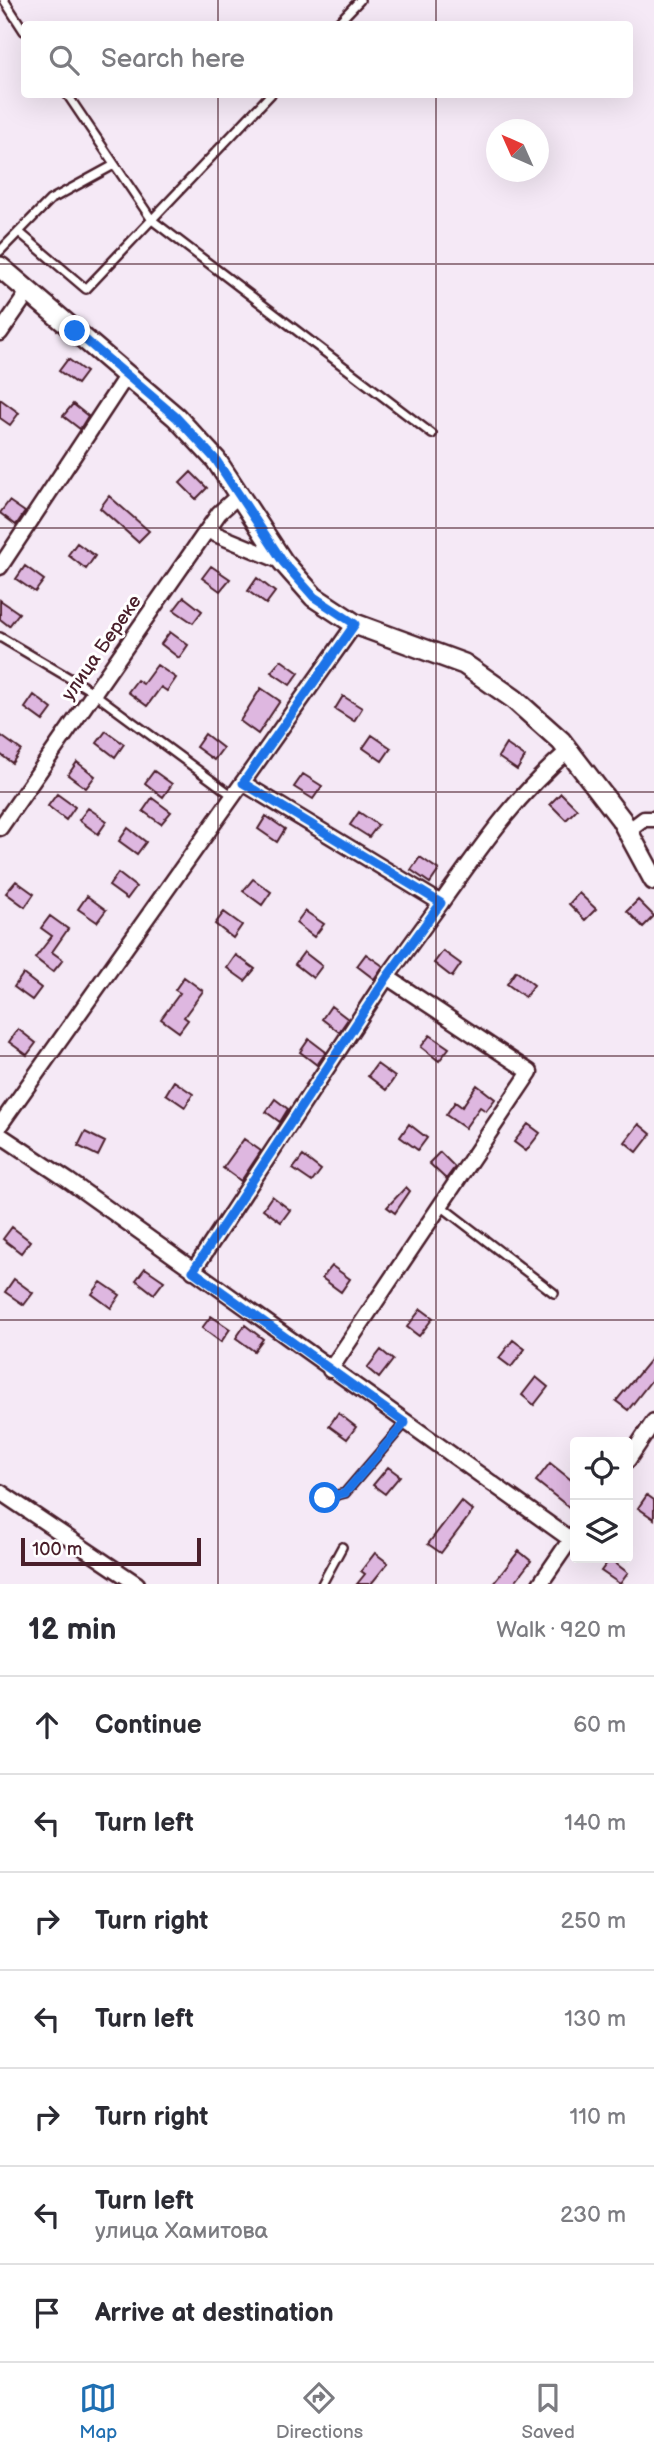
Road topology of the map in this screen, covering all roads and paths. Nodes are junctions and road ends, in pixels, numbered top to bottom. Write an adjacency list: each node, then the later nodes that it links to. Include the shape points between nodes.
1 (4, 0): 4 (lane)
2 (360, 0): 3 (lane)
3 (340, 21)
4 (21, 26)
5 (70, 98): 7 (lane)
6 (267, 98): 8 (lane)
7 (114, 164): 8 (lane); 9 (lane, via 50,200)
8 (152, 220): 9 (lane, via 86,289); 15 (lane)
9 (19, 232): 10 (lane)
10 (0, 250)
11 (0, 267): 12 (street)
12 (29, 291): 13 (street); 14 (street)
13 (0, 333)
14 (127, 375): 16 (street, via 176,417); 19 (street)
15 (432, 434)
16 (240, 494): 17 (street, улица Береке); 18 (street)
17 (208, 531): 18 (street); 22 (street, улица Береке)
18 (283, 562): 20 (street, via 314,597)
19 (0, 566)
20 (355, 624): 23 (street, via 464,664 514,699); 24 (street)
21 (0, 637): 22 (lane)
22 (94, 693): 25 (lane); 27 (street, улица Береке)
23 (569, 750): 28 (street, via 598,784); 30 (street, via 512,804)
24 (243, 783): 25 (street); 30 (street)
25 (234, 796): 32 (street)
26 (654, 819): 28 (street, via 644,819)
27 (0, 828)
28 (627, 832): 29 (street)
29 (654, 880)
30 (441, 903): 31 (street)
31 (387, 977): 34 (street, via 530,1072); 35 (street)
32 (0, 1125)
33 (0, 1135): 35 (street)
34 (441, 1206): 36 (lane); 37 (street)
35 (193, 1271): 37 (street)
36 (554, 1293)
37 (330, 1370): 39 (street)
38 (654, 1421): 40 (street)
39 (405, 1423): 42 (lane, via 345,1493); 43 (street)
40 (633, 1452)
41 (0, 1492): 46 (street)
42 (325, 1498)
43 (570, 1534)
44 (570, 1540): 48 (street)
45 (342, 1547): 47 (lane)
46 (137, 1584)
47 (322, 1584)
48 (540, 1584)

